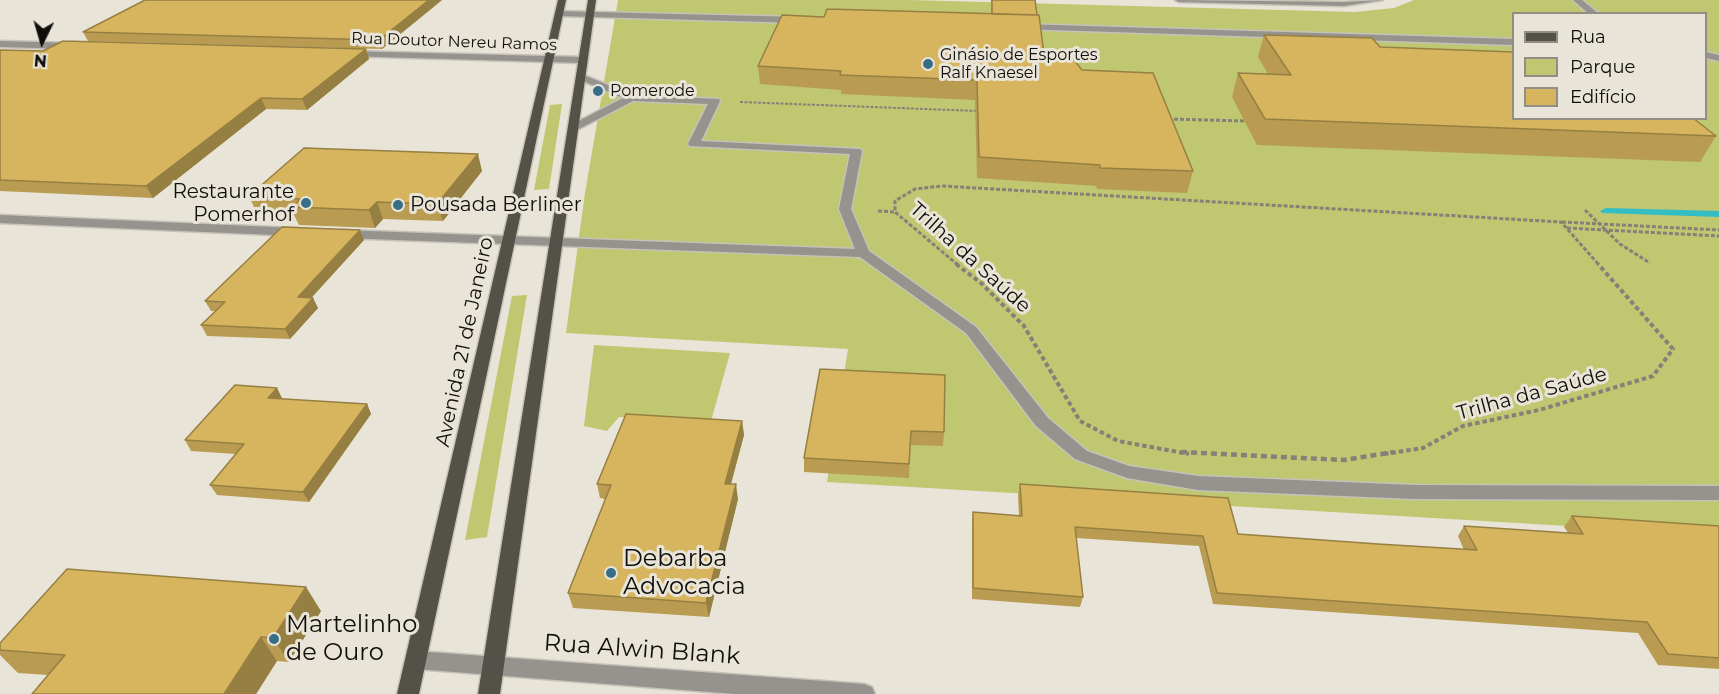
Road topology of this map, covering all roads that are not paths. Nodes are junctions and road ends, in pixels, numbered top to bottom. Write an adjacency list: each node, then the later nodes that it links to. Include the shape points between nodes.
1 (1179, 0): 2 (street, via 1344,4)
2 (1379, 0)
3 (1577, 0): 6 (street)
4 (560, 7): 5 (street); 13 (main road, Avenida 21 de Janeiro)
5 (591, 7): 7 (street); 14 (main road)
6 (1592, 12)
7 (815, 20)
8 (1015, 26): 9 (street)
9 (1512, 42)
10 (0, 44): 11 (street)
11 (84, 47)
12 (335, 54): 13 (street, Rua Doutor Nereu Ramos)
13 (549, 60): 14 (street, Rua Doutor Nereu Ramos); 19 (main road, Avenida 21 de Janeiro)
14 (583, 60): 15 (main road)
15 (581, 77): 16 (street); 17 (main road)
16 (631, 98): 17 (street); 21 (street, via 713,105 694,144 856,151 845,209)
17 (573, 128): 20 (main road)
18 (0, 219): 19 (street)
19 (509, 241): 20 (street); 23 (main road, Avenida 21 de Janeiro)
20 (556, 243): 21 (street); 24 (main road)
21 (862, 253): 22 (street, via 971,330 1042,422 1081,455 1127,472 1198,483 1415,492)
22 (1719, 493)
23 (416, 660): 24 (street, Rua Alwin Blank); 25 (main road, Avenida 21 de Janeiro)
24 (494, 666): 26 (main road); 27 (street, Rua Alwin Blank)
25 (408, 694)
26 (489, 694)
27 (864, 694)

